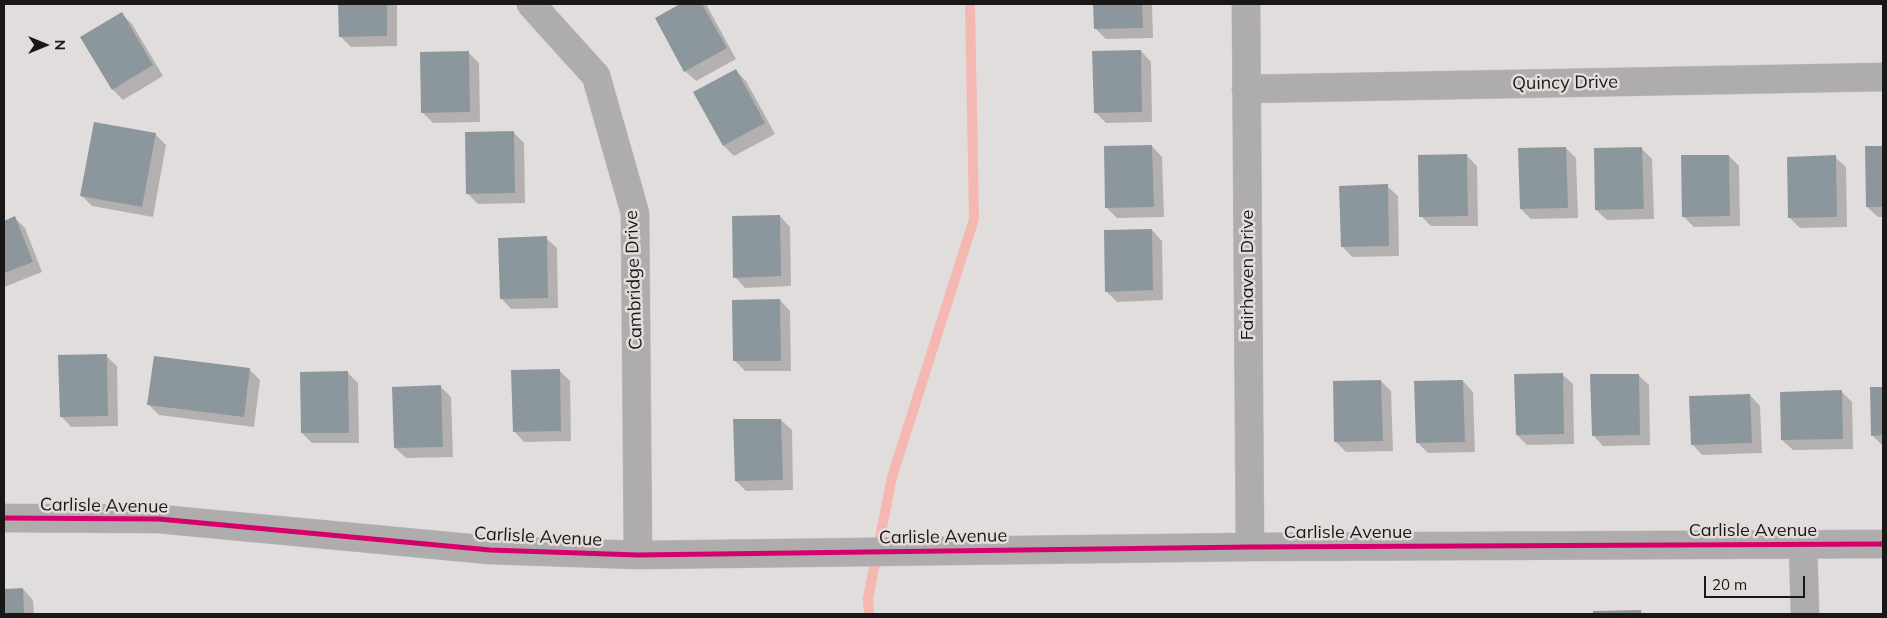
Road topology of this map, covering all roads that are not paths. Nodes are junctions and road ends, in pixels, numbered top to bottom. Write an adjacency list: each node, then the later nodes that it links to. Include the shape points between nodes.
1 (531, 4): 9 (street, Cambridge Drive, via 596,76 635,214)
2 (1246, 4): 4 (street, Fairhaven Drive)
3 (1883, 77): 4 (street, Quincy Drive)
4 (1246, 89): 8 (street, Fairhaven Drive)
5 (4, 518): 9 (street, Carlisle Avenue, via 159,519 490,550)
6 (1803, 544): 7 (street, Carlisle Avenue); 8 (street, Carlisle Avenue); 10 (street)
7 (1883, 544)
8 (1250, 547): 9 (street, Carlisle Avenue)
9 (638, 555)
10 (1805, 614)

